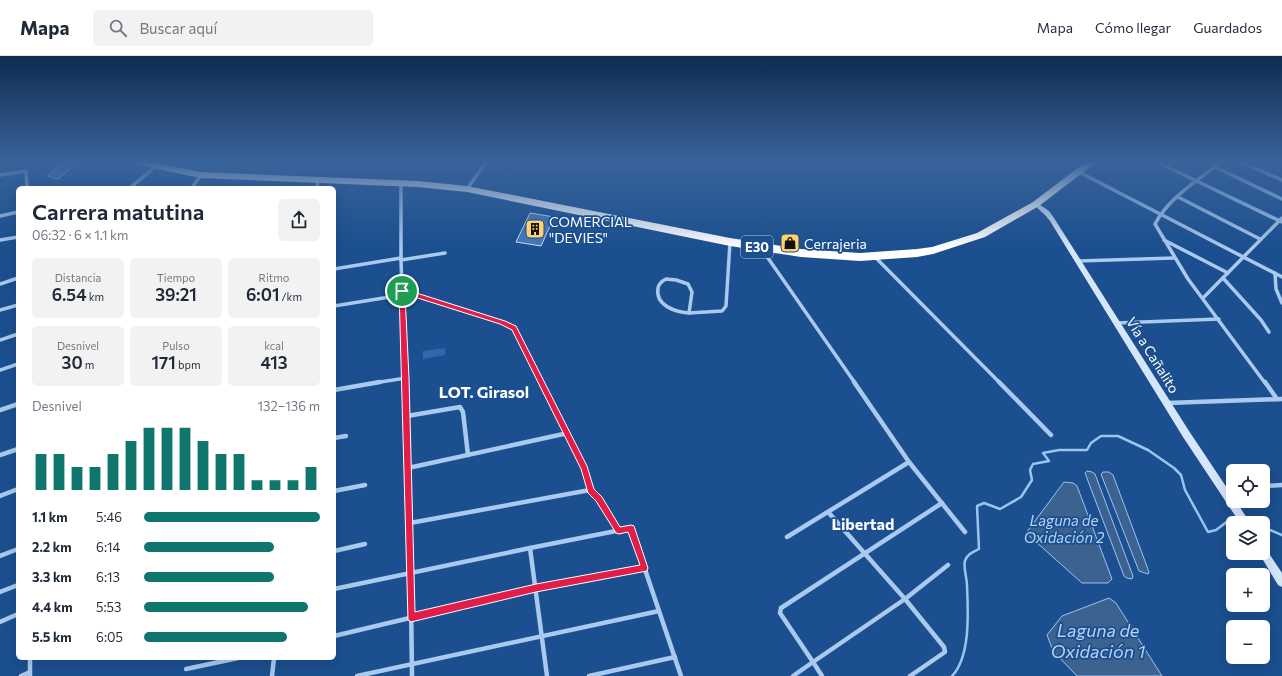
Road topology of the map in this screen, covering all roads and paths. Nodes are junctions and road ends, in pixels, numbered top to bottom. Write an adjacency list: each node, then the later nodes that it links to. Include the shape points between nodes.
1 (401, 190): 25 (street)
2 (472, 190): 19 (highway, E30)
3 (1055, 190): 10 (highway, E30)
4 (1114, 190): 12 (street)
5 (1187, 190): 8 (street)
6 (1215, 190): 14 (street)
7 (1263, 190): 9 (street)
8 (1178, 197): 12 (street); 16 (street)
9 (1282, 199)
10 (1036, 204): 23 (highway, E30, via 994,229 967,240 917,253); 26 (main road, Vía a Cañalito, via 1047,213)
11 (16, 212): 13 (street)
12 (1161, 214): 18 (street, via 1155,224); 22 (street)
13 (0, 216)
14 (1281, 220): 16 (street)
15 (16, 237): 17 (street)
16 (1260, 239): 22 (street)
17 (0, 240)
18 (1164, 240): 24 (street); 29 (street)
19 (730, 242): 20 (highway, E30); 40 (street, via 726,306 719,311)
20 (761, 247): 23 (highway, E30, via 816,255); 63 (street)
21 (445, 253): 25 (street)
22 (1243, 256): 28 (street); 29 (street)
23 (875, 257): 57 (street)
24 (1174, 258): 26 (street); 35 (street)
25 (401, 259): 27 (street); 34 (street)
26 (1078, 261): 42 (main road, Vía a Cañalito)
27 (336, 269)
28 (1275, 273): 30 (street); 36 (street, via 1276,289)
29 (1228, 274): 31 (street)
30 (1282, 277)
31 (1223, 278): 35 (street); 43 (street)
32 (16, 279): 33 (street)
33 (0, 284)
34 (402, 293): 38 (street); 48 (street); 56 (street, via 502,322 514,328)
35 (1203, 298): 41 (street)
36 (1282, 302)
37 (16, 306): 39 (street)
38 (336, 306)
39 (0, 310)
40 (689, 314): 40 (street, via 671,309 662,303 657,294 662,281 670,278 681,280 692,287)
41 (1218, 319): 42 (street); 50 (street)
42 (1117, 323): 52 (main road, Vía a Cañalito)
43 (1269, 332)
44 (16, 335): 45 (street)
45 (0, 340)
46 (16, 365): 47 (street)
47 (0, 370)
48 (406, 378): 49 (street); 55 (street)
49 (336, 390)
50 (1277, 399): 51 (street); 52 (street)
51 (1282, 399)
52 (1166, 403): 70 (main road, Vía a Cañalito)
53 (16, 405): 54 (street)
54 (0, 410)
55 (407, 416): 62 (street, via 460,408 463,412); 64 (street)
56 (568, 434): 62 (street); 69 (street, via 584,468)
57 (1052, 435)
58 (346, 436): 59 (street)
59 (336, 438)
60 (16, 450): 61 (street)
61 (0, 455)
62 (468, 455): 64 (street)
63 (909, 462): 74 (street); 75 (street)
64 (408, 468): 77 (street)
65 (1282, 484): 67 (street)
66 (365, 485): 72 (street)
67 (1270, 485)
68 (16, 490): 73 (street)
69 (590, 490): 77 (street); 78 (street, via 599,499)
70 (1223, 490): 71 (street); 76 (main road, Vía a Cañalito)
71 (1226, 490)
72 (336, 491)
73 (0, 496)
74 (942, 503): 79 (street); 85 (street)
75 (829, 512): 80 (street); 85 (street)
76 (1240, 516)
77 (410, 522): 90 (street)
78 (619, 531): 82 (street); 89 (street, via 631,528)
79 (965, 532)
80 (787, 537)
81 (365, 544): 84 (street)
82 (530, 548): 90 (street); 93 (street)
83 (16, 550): 86 (street)
84 (336, 551)
85 (865, 553): 96 (street); 107 (street, via 781,608 780,613)
86 (0, 556)
87 (1268, 560): 91 (main road)
88 (948, 565): 96 (street)
89 (644, 568): 93 (street); 97 (street)
90 (410, 573): 94 (street); 99 (street)
91 (1282, 582)
92 (16, 586): 95 (street)
93 (536, 588): 99 (street); 101 (street)
94 (336, 589)
95 (0, 592)
96 (905, 599): 107 (street); 120 (street, via 946,650)
97 (659, 611): 101 (street); 103 (street)
98 (16, 615): 100 (street)
99 (411, 618): 102 (street); 108 (street)
100 (0, 622)
101 (542, 635): 108 (street); 115 (street)
102 (336, 636)
103 (675, 657): 116 (street); 117 (street)
104 (30, 660): 110 (street)
105 (229, 660): 109 (street)
106 (274, 660): 112 (street)
107 (813, 662): 118 (street); 119 (street)
108 (411, 664): 113 (street); 114 (street)
109 (186, 669)
110 (30, 674): 111 (street)
111 (21, 676)
112 (272, 676)
113 (357, 676)
114 (412, 676)
115 (547, 676)
116 (589, 676)
117 (681, 676)
118 (793, 676)
119 (822, 676)
120 (910, 676)

